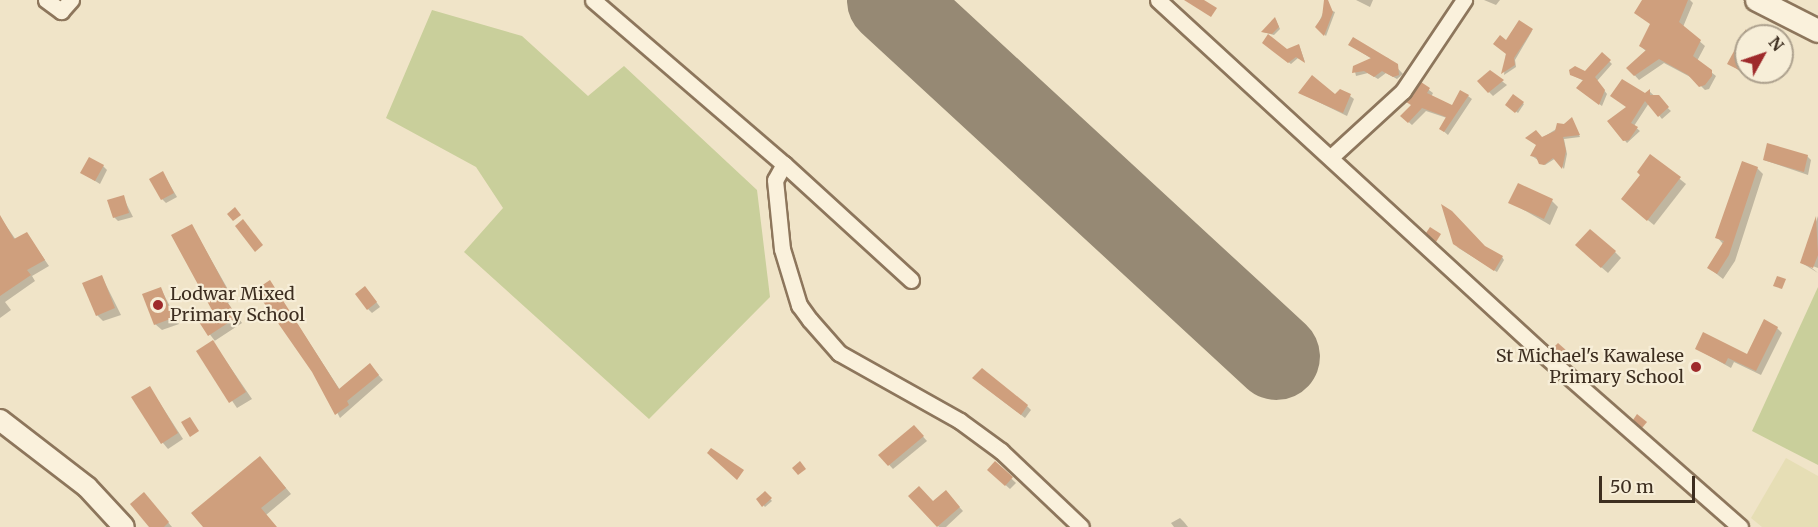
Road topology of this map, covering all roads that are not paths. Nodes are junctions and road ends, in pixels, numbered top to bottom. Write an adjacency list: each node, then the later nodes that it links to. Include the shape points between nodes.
1 (46, 0): 2 (street, via 61,11)
2 (71, 0)
3 (593, 0): 9 (street)
4 (1158, 0): 8 (street)
5 (1464, 0): 8 (street, via 1403,91)
6 (1757, 0): 7 (main road)
7 (1818, 31)
8 (1331, 157): 14 (street, via 1541,352)
9 (784, 164): 10 (street); 13 (street, via 775,180 782,249 799,305 810,320 839,353 960,421 1001,451)
10 (911, 280)
11 (0, 420): 12 (street, via 87,487)
12 (124, 527)
13 (1081, 527)
14 (1740, 527)

